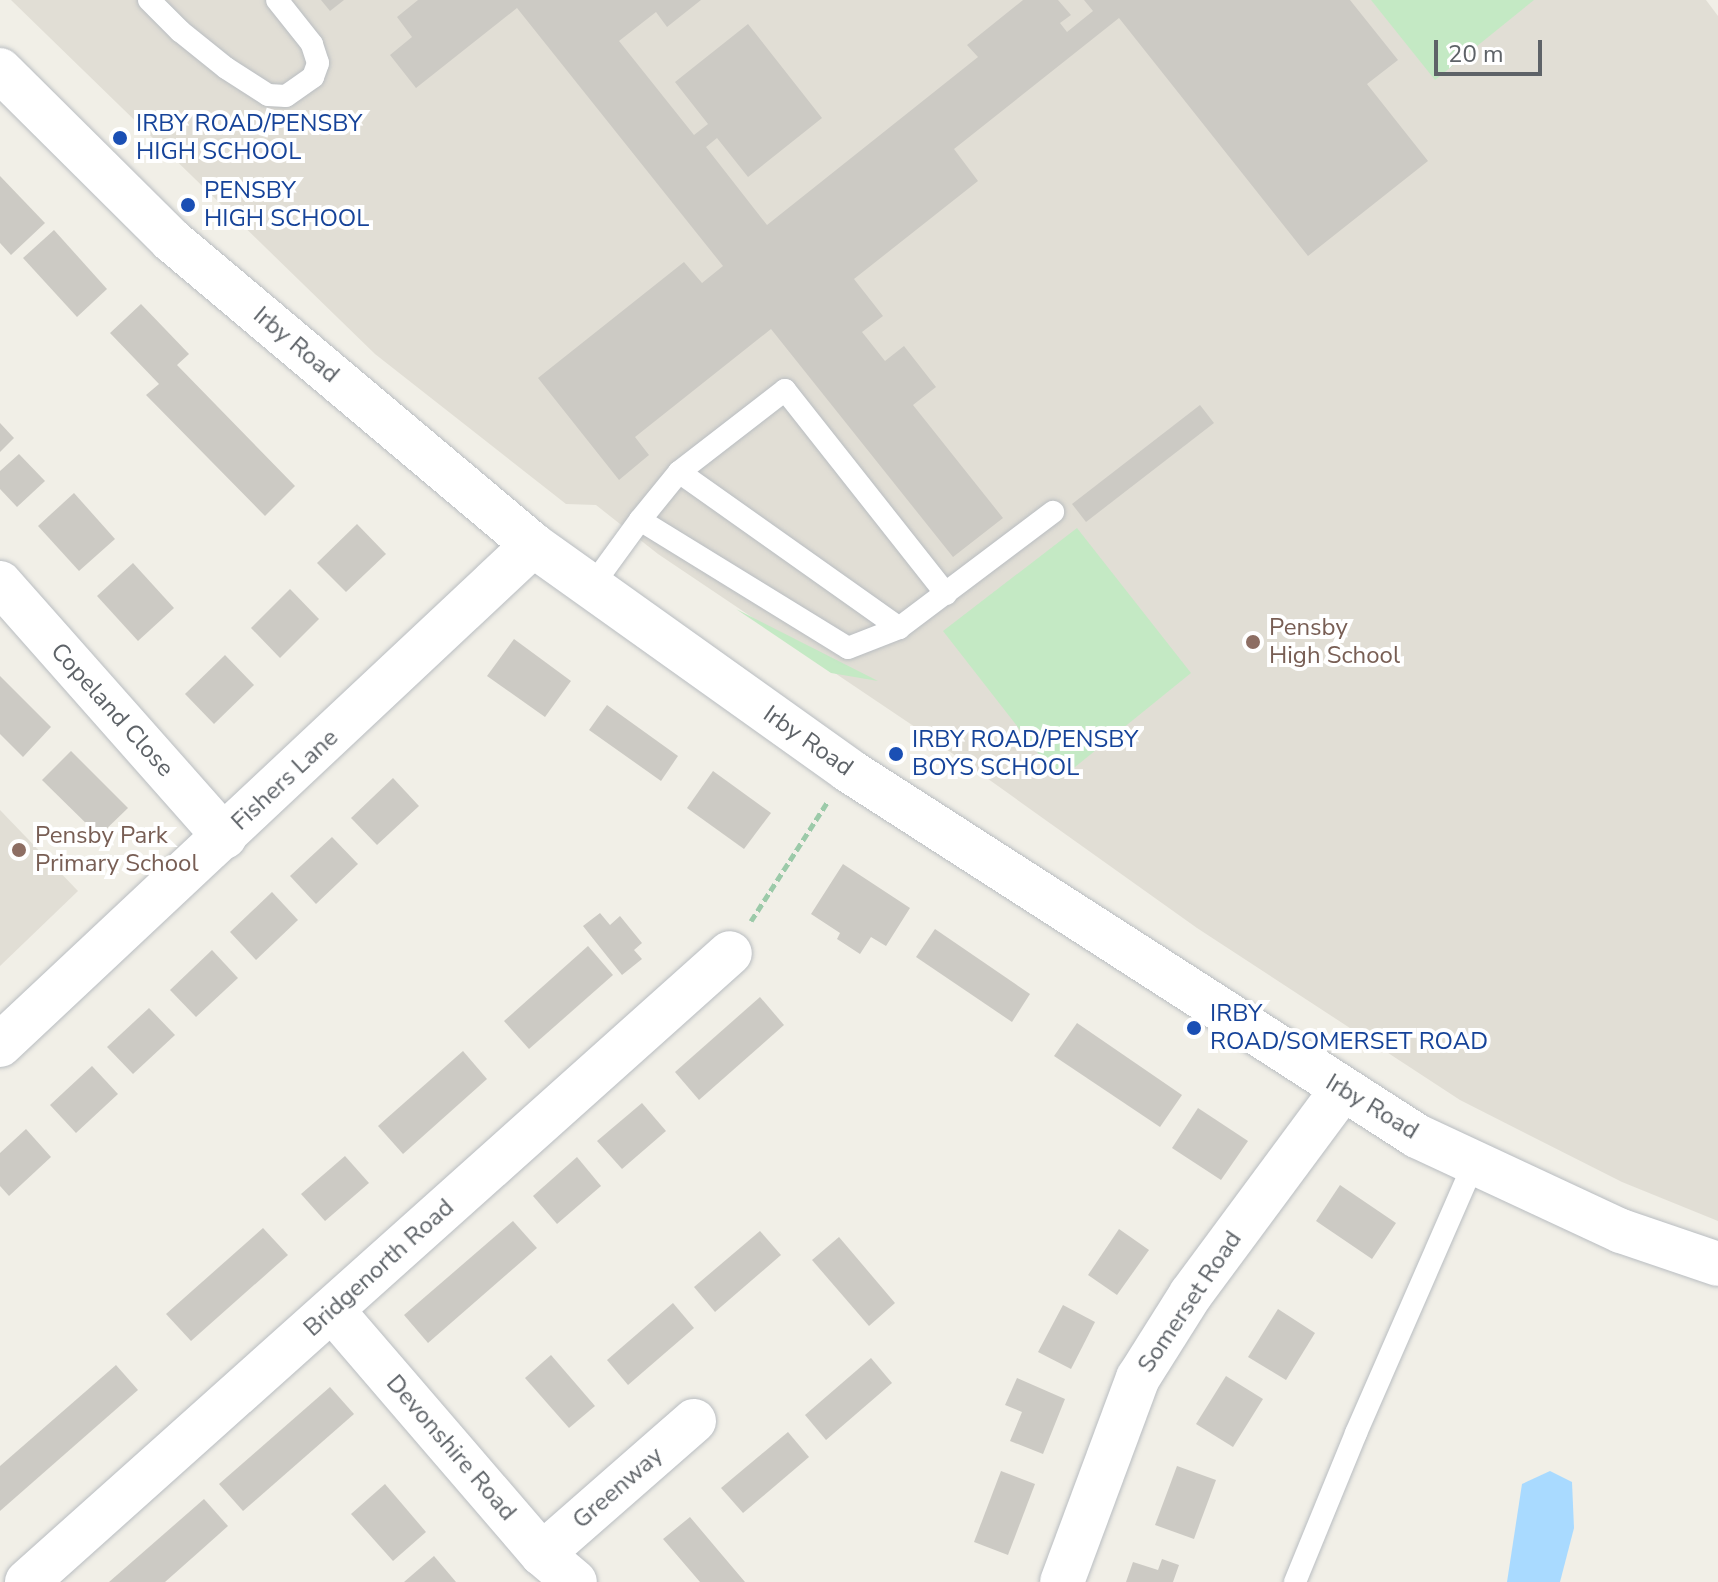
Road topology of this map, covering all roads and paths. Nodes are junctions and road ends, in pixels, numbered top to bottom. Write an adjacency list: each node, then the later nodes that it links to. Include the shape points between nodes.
1 (149, 0): 2 (lane, via 226,68 268,95 286,96 313,77 318,63 312,44)
2 (277, 0)
3 (0, 70): 7 (street, Irby Road, via 171,240)
4 (679, 472): 6 (lane); 10 (lane, via 785,390); 11 (lane)
5 (1053, 512): 10 (lane)
6 (640, 520): 9 (lane); 11 (lane, via 848,648)
7 (533, 545): 9 (street, Irby Road); 13 (street, Fishers Lane)
8 (0, 583): 13 (street, Copeland Close)
9 (592, 586): 12 (street, Irby Road)
10 (946, 594): 11 (lane)
11 (899, 628)
12 (848, 770): 14 (path); 16 (street, Irby Road)
13 (225, 837): 15 (street, Fishers Lane)
14 (730, 953): 19 (street, Bridgenorth Road)
15 (0, 1045)
16 (1342, 1090): 17 (street, Irby Road); 24 (street, Somerset Road, via 1191,1294 1138,1378)
17 (1474, 1163): 18 (street, Irby Road, via 1621,1231); 25 (lane)
18 (1718, 1264)
19 (332, 1310): 21 (street, Devonshire Road); 22 (street, Bridgenorth Road)
20 (694, 1421): 21 (street, Greenway)
21 (542, 1554): 23 (street, Devonshire Road)
22 (27, 1582)
23 (575, 1582)
24 (1062, 1582)
25 (1295, 1582)

